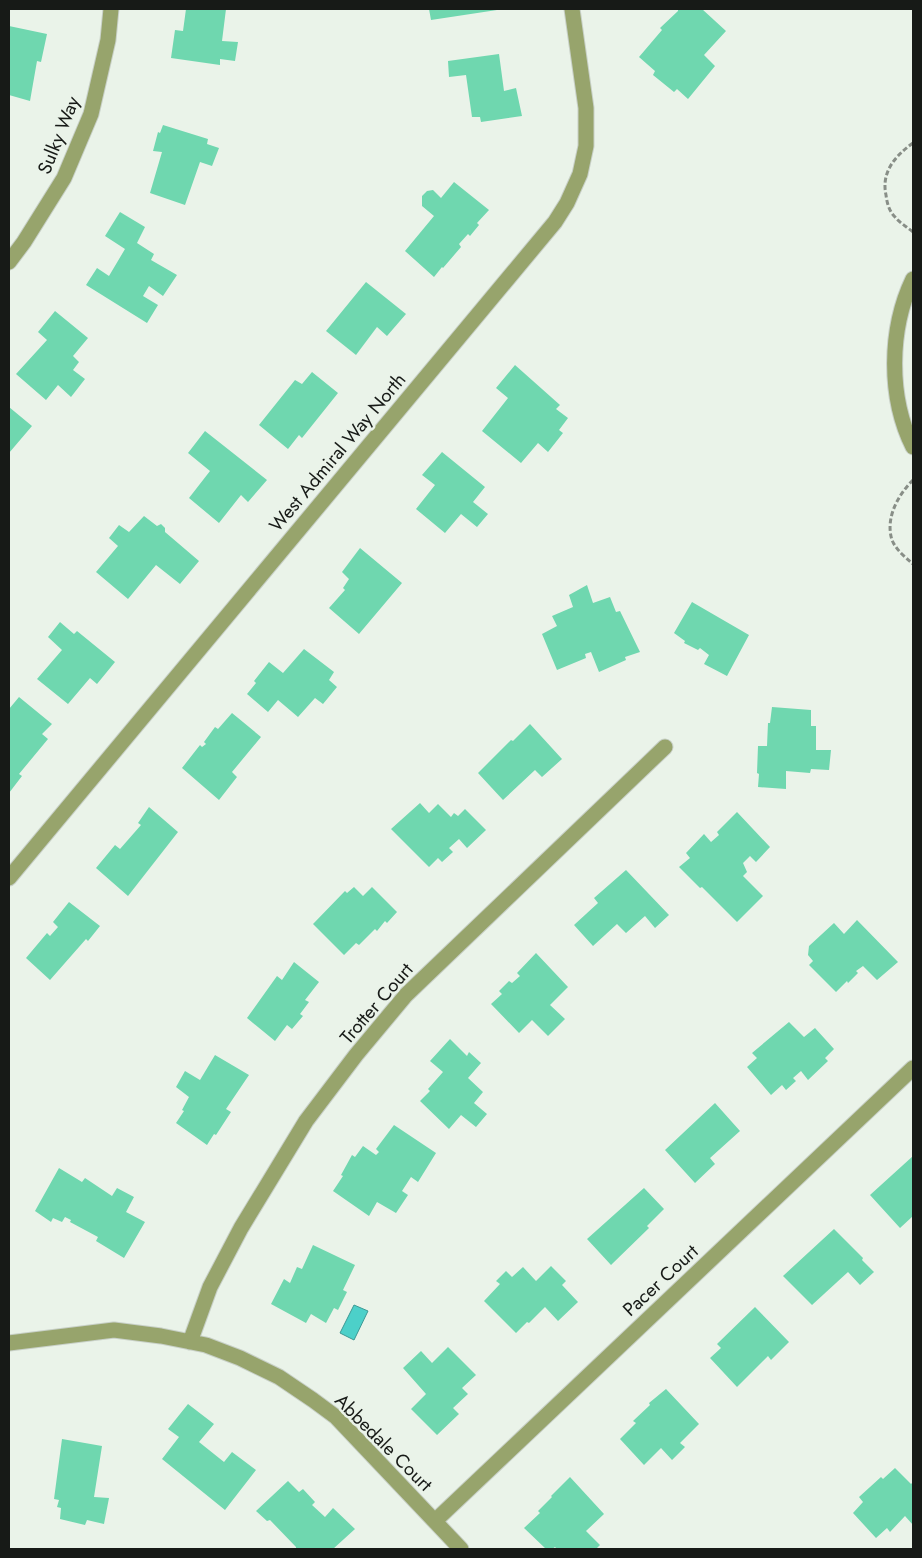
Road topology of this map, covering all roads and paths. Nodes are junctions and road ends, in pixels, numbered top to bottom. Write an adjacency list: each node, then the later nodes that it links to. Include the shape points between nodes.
1 (111, 9): 5 (street, Sulky Way, via 108,40 91,114 64,178)
2 (572, 9): 11 (street, West Admiral Way North, via 586,108 586,146 580,174 554,222)
3 (913, 143): 4 (path, via 895,159 886,174 884,189 895,217)
4 (913, 232)
5 (9, 262)
6 (913, 279): 7 (street, via 900,321 895,377 898,406)
7 (913, 447)
8 (913, 480): 9 (path, via 903,490 893,510 891,526 892,540)
9 (913, 564)
10 (666, 747): 13 (street, Trotter Court, via 406,995 356,1055 306,1121 241,1228 210,1288)
11 (9, 878)
12 (913, 1068): 15 (street, Pacer Court)
13 (190, 1342): 14 (street, Abbedale Court, via 114,1330); 15 (street, Abbedale Court, via 240,1358 279,1377 313,1400 336,1417)
14 (9, 1343)
15 (435, 1521): 16 (street, Abbedale Court)
16 (461, 1549)

